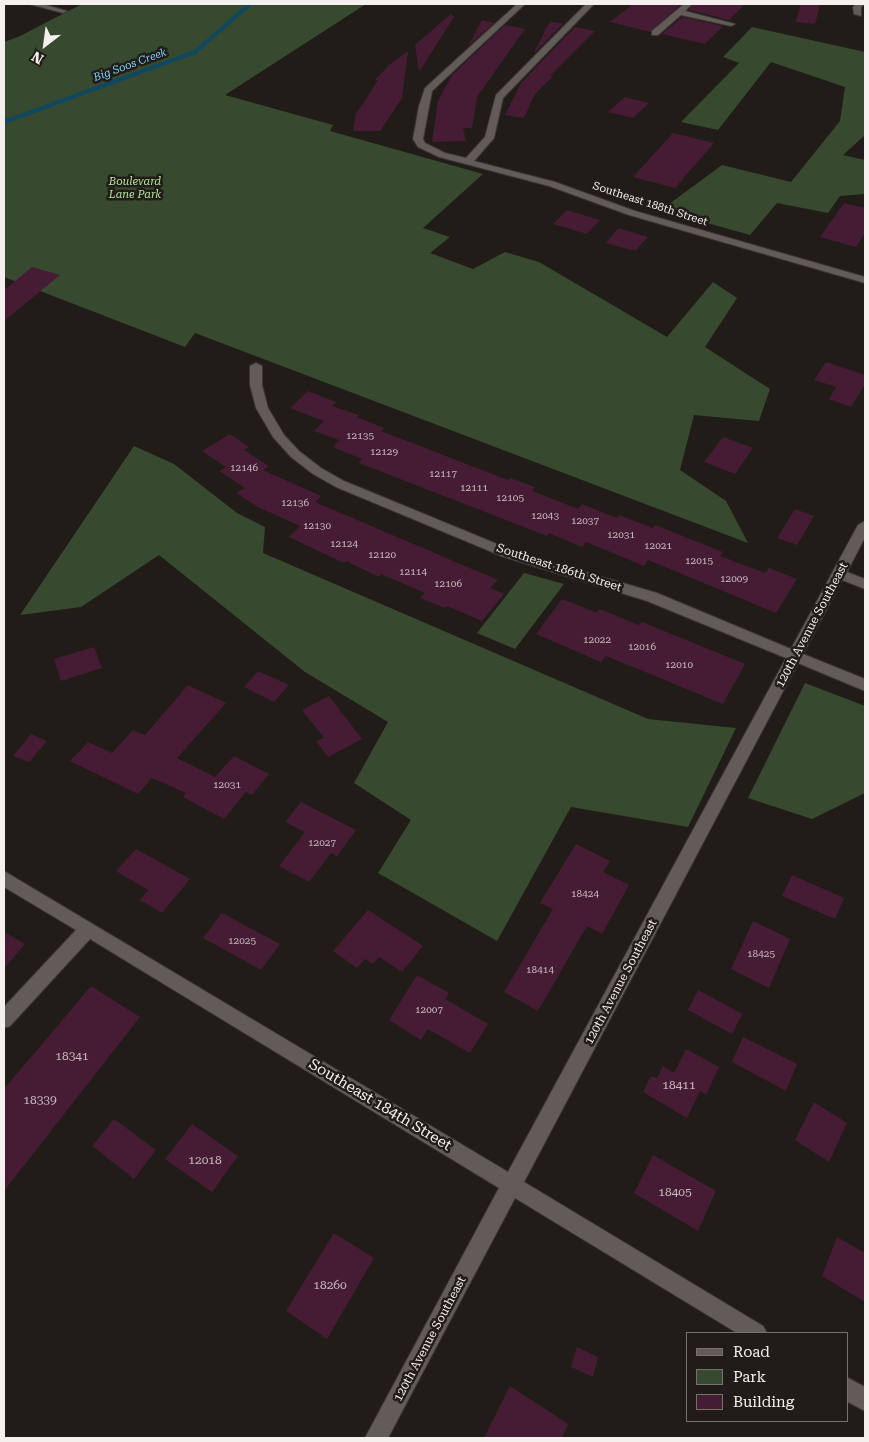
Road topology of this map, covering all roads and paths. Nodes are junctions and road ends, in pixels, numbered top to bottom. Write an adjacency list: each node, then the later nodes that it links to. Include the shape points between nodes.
1 (34, 4): 6 (street)
2 (521, 4): 11 (street, Southeast 188th Street, via 428,90 418,139 428,149)
3 (590, 4): 11 (street, via 499,96 490,138)
4 (688, 4): 7 (street)
5 (860, 4): 8 (street)
6 (63, 11)
7 (679, 12): 9 (street); 10 (street)
8 (858, 14)
9 (731, 24)
10 (655, 33)
11 (468, 162): 12 (street, Southeast 188th Street, via 552,184 632,213)
12 (865, 280)
13 (256, 366): 17 (street, Southeast 186th Street, via 256,385 262,408 279,437 295,454 332,480 509,554 652,597)
14 (865, 525): 15 (street, 120th Avenue Southeast)
15 (839, 574): 16 (street); 17 (street, 120th Avenue Southeast)
16 (865, 584)
17 (796, 657): 18 (street, Southeast 186th Street); 22 (street, 120th Avenue Southeast)
18 (865, 685)
19 (4, 878): 20 (street, Southeast 184th Street)
20 (88, 928): 21 (street); 22 (street, Southeast 184th Street)
21 (4, 1020)
22 (512, 1184): 23 (street, Southeast 184th Street); 26 (street, 120th Avenue Southeast)
23 (754, 1332)
24 (849, 1390): 25 (street)
25 (865, 1400)
26 (376, 1438)

